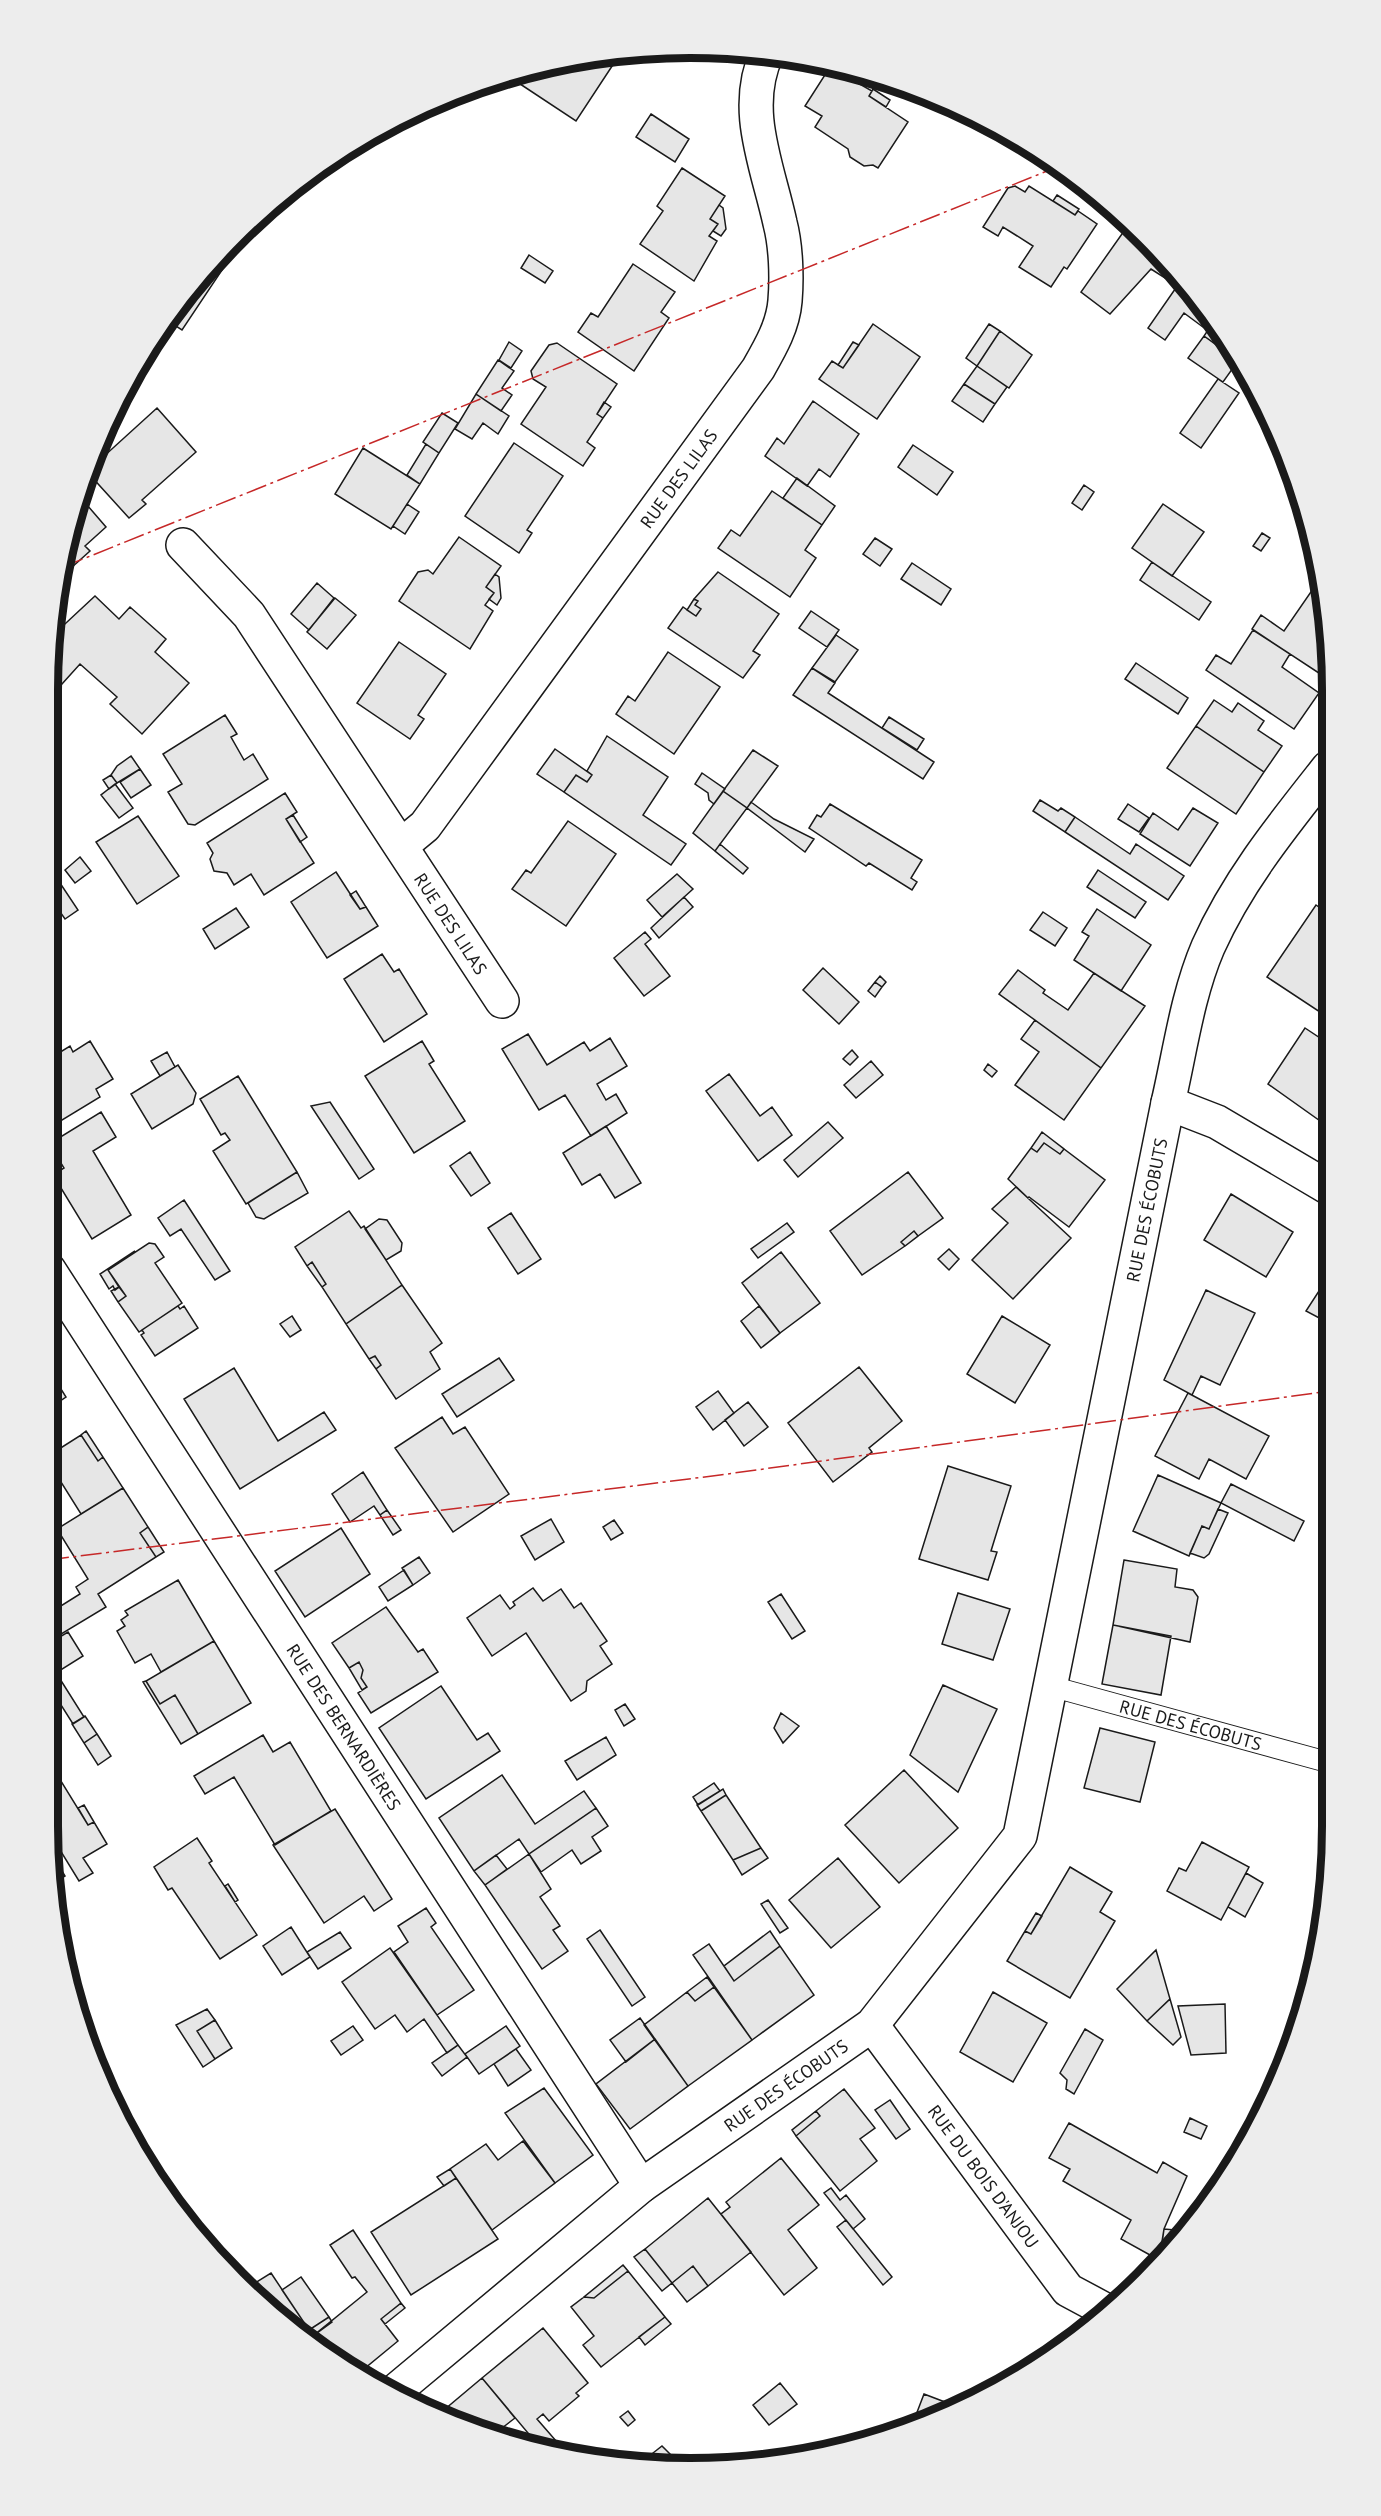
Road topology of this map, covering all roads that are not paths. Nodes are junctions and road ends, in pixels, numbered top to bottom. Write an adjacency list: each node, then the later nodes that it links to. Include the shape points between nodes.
1 (764, 63): 4 (street, RUE DES LILAS, via 756,92 755,120 781,226 785,302 777,335 758,369 425,826)
2 (183, 545): 4 (street, RUE DES LILAS, via 249,615)
3 (1322, 776): 6 (street, RUE DES ÉCOBUTS, via 1247,875 1208,949)
4 (402, 845): 5 (street, RUE DES LILAS)
5 (502, 1001)
6 (1168, 1103): 7 (street, via 1217,1122); 9 (street, RUE DES ÉCOBUTS)
7 (1322, 1184)
8 (58, 1284): 12 (street, RUE DES BERNARDIÈRES)
9 (1050, 1686): 10 (lane, RUE DES ÉCOBUTS); 11 (street, RUE DES ÉCOBUTS, via 1020,1836)
10 (1322, 1761)
11 (872, 2025): 12 (street, RUE DES ÉCOBUTS); 13 (street, RUE DU BOIS D'ANJOU, via 1068,2290)
12 (641, 2186): 14 (street, RUE DES ÉCOBUTS)
13 (1100, 2307)
14 (400, 2387)

